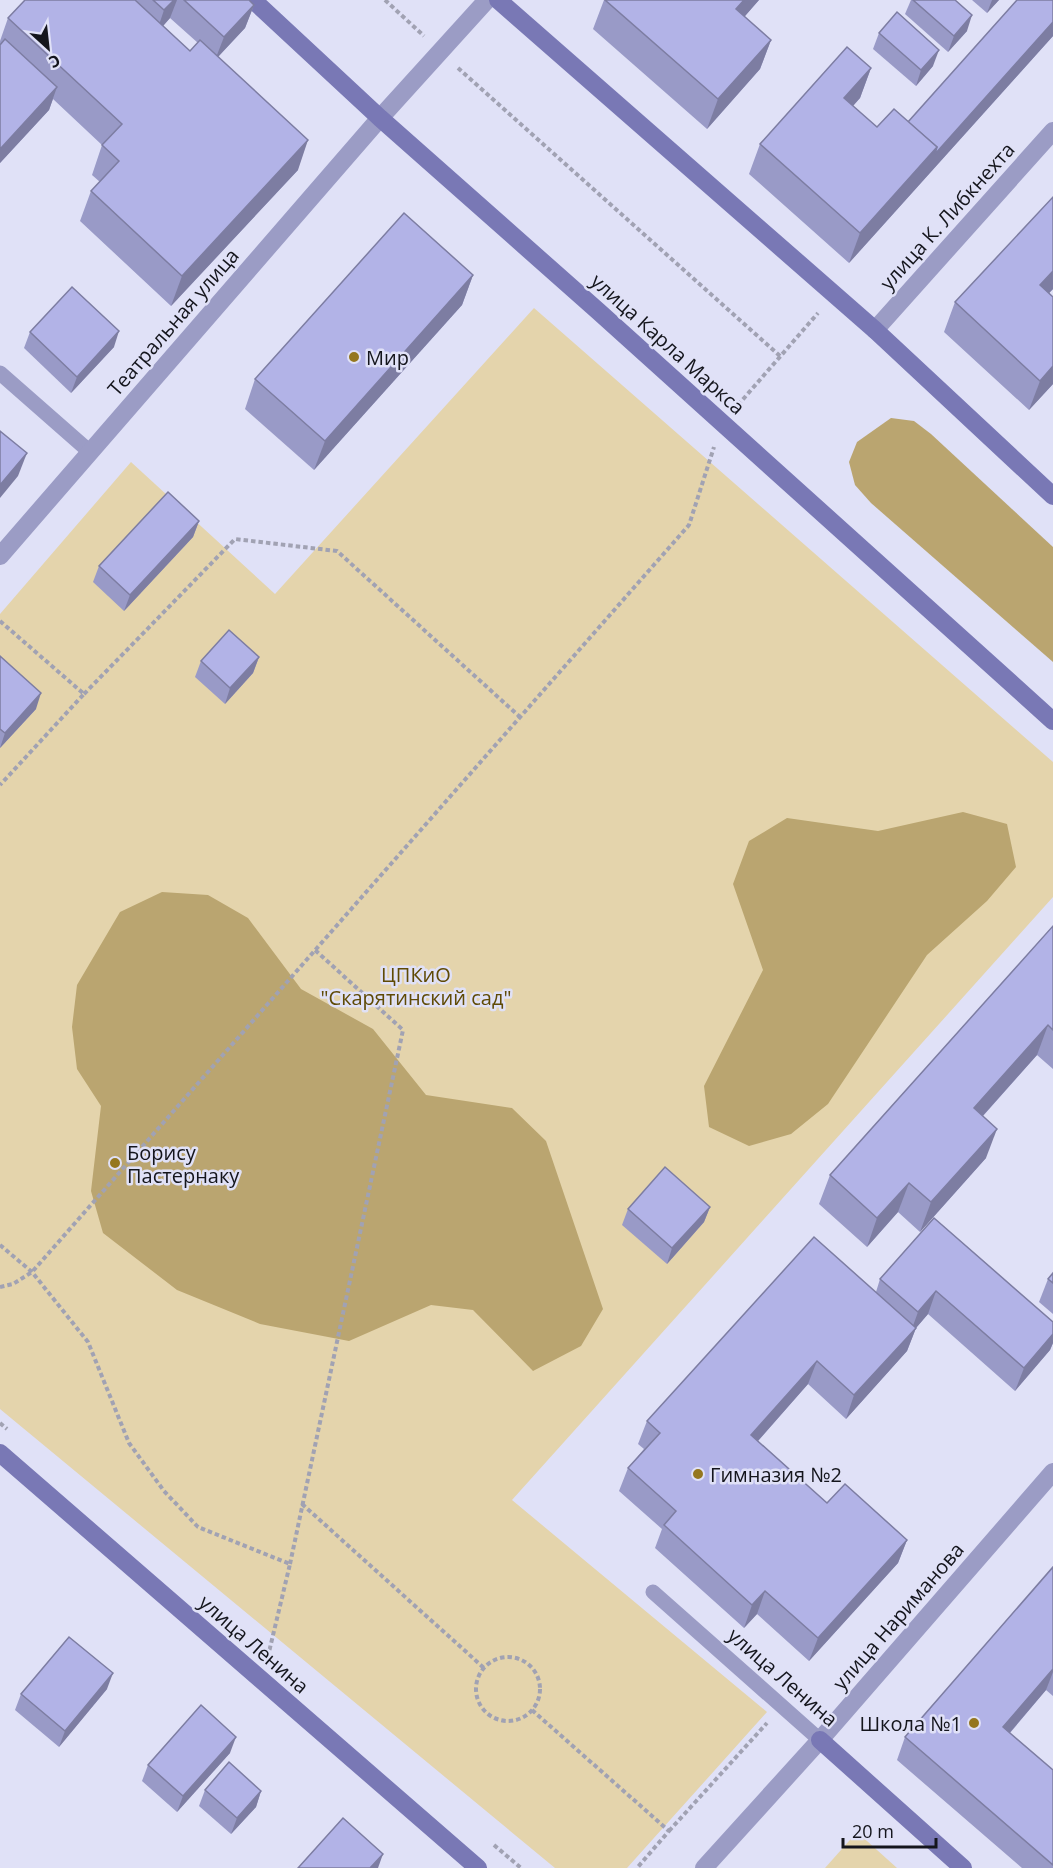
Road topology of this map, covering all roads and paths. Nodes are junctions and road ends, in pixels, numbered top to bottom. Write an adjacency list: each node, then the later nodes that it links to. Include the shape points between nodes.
1 (254, 0): 6 (main road, улица Карла Маркса)
2 (385, 0): 5 (path)
3 (487, 0): 5 (street, Театральная улица)
4 (498, 0): 8 (main road)
5 (441, 52): 6 (street, Театральная улица); 10 (path)
6 (380, 118): 12 (main road, улица Карла Маркса); 13 (street, Театральная улица)
7 (1053, 131): 9 (street, улица К. Либкнехта)
8 (834, 295): 9 (main road); 10 (path)
9 (875, 330): 14 (main road)
10 (780, 356): 12 (path)
11 (0, 373): 13 (lane)
12 (722, 423): 18 (path, via 689,525); 19 (main road, улица Карла Маркса)
13 (90, 452): 15 (street, Театральная улица)
14 (1053, 496)
15 (0, 556)
16 (0, 621): 17 (path)
17 (84, 694): 18 (path, via 235,539 336,551); 20 (path)
18 (520, 717): 21 (path)
19 (1053, 721)
20 (0, 785)
21 (315, 950): 23 (path); 27 (path, via 403,1030)
22 (0, 1245): 23 (path)
23 (32, 1272): 24 (path); 28 (path, via 88,1342 129,1443 164,1491 198,1527)
24 (0, 1287)
25 (0, 1454): 36 (main road, улица Ленина)
26 (1053, 1473): 34 (street, улица Нариманова)
27 (302, 1504): 28 (path); 31 (path)
28 (290, 1564): 30 (path)
29 (653, 1592): 32 (lane, улица Ленина)
30 (269, 1652)
31 (484, 1668): 33 (path, via 504,1657 526,1662 539,1680 538,1701); 33 (path, via 476,1689 483,1710 502,1721 524,1717)
32 (782, 1706): 34 (lane, улица Ленина); 35 (path)
33 (532, 1710): 35 (path)
34 (820, 1740): 38 (street, улица Нариманова); 39 (main road, улица Ленина)
35 (669, 1832): 37 (path)
36 (478, 1868)
37 (637, 1868)
38 (704, 1868)
39 (963, 1868)

